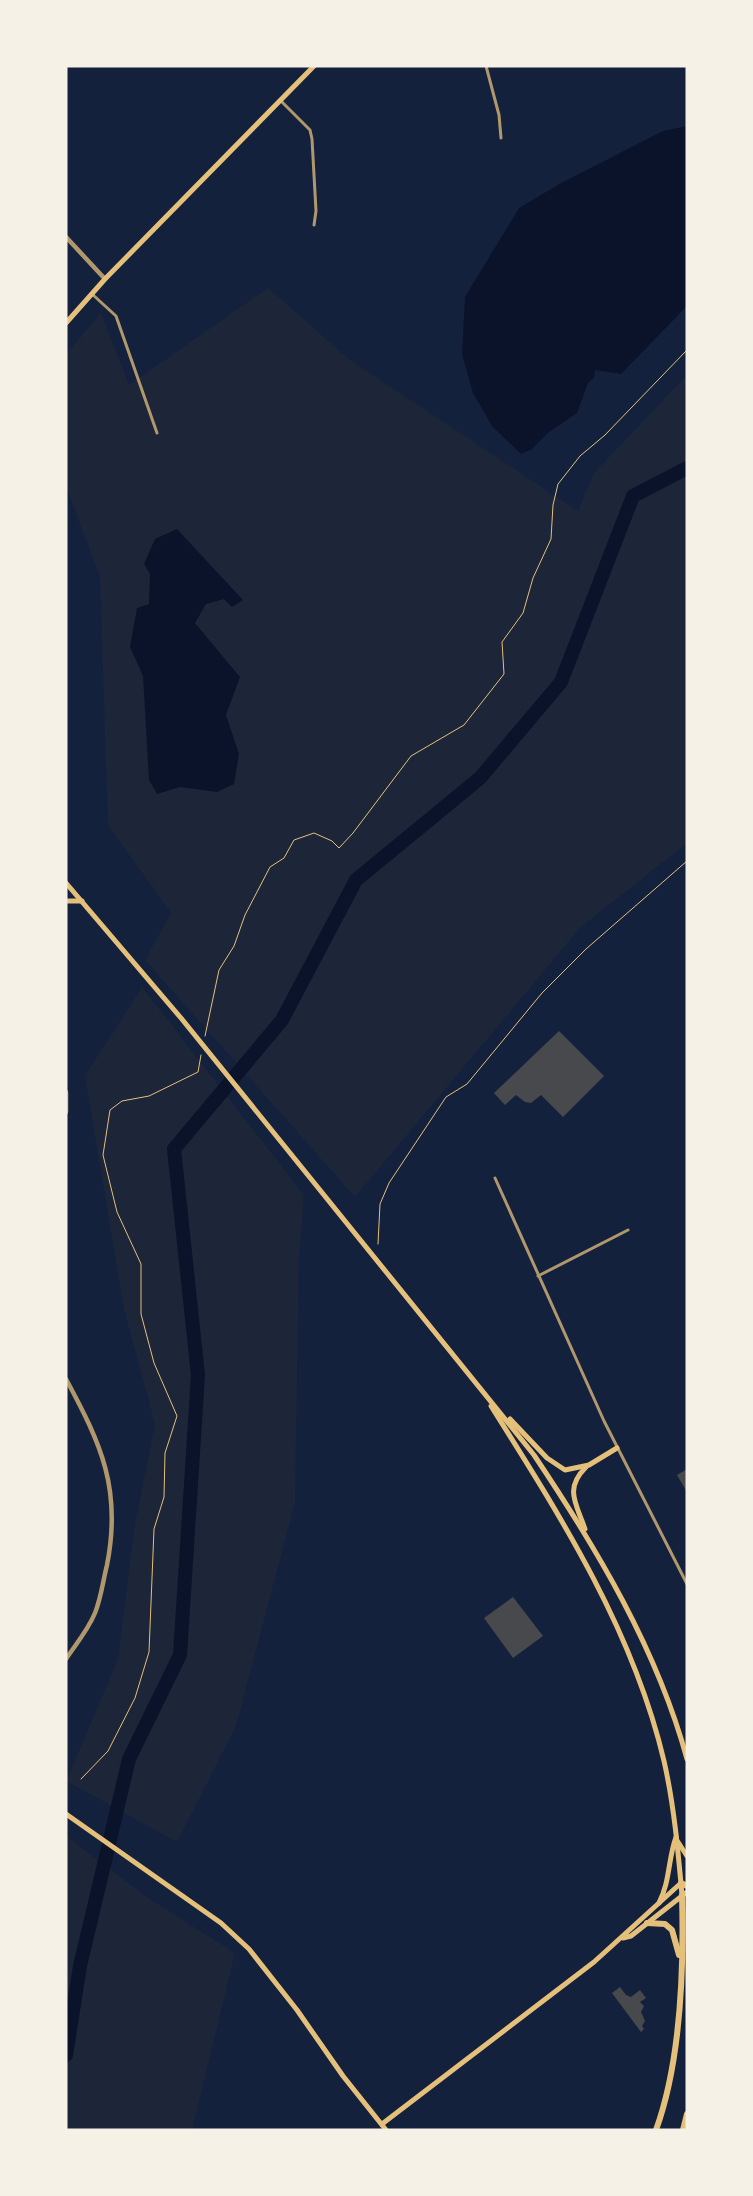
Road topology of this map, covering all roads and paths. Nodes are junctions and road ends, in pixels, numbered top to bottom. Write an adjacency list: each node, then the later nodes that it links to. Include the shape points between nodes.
1 (314, 66): 3 (main road)
2 (486, 66): 4 (street, via 499,115)
3 (280, 100): 5 (street, via 310,130 316,211); 7 (main road)
4 (501, 138)
5 (314, 225)
6 (66, 237): 7 (street)
7 (105, 279): 8 (main road)
8 (92, 293): 9 (main road); 11 (street, via 116,316)
9 (66, 323)
10 (687, 350): 16 (path, via 605,435 580,456 558,484 551,539 533,578 523,613 502,642 504,674 464,725 410,756 339,848 314,833 294,840 284,858 270,867 245,915 234,946 219,970)
11 (157, 433)
12 (687, 861): 22 (path, via 586,949 542,993 467,1084 446,1097 389,1183 380,1204)
13 (66, 883): 15 (main road)
14 (66, 900): 15 (main road)
15 (82, 901): 25 (main road)
16 (205, 1039)
17 (203, 1047): 32 (path, via 198,1072 149,1096 122,1101 110,1110 103,1155 117,1212 141,1264 141,1314 154,1363 176,1416 165,1453 164,1497 154,1529 149,1652 135,1698 108,1751)
18 (66, 1092): 19 (street)
19 (66, 1112)
20 (495, 1178): 23 (street)
21 (628, 1230): 23 (street)
22 (378, 1244)
23 (538, 1276): 26 (street)
24 (66, 1379): 30 (street, via 102,1453 112,1504 111,1540 101,1592 94,1614)
25 (480, 1388): 27 (main road, via 558,1468 574,1470); 28 (main road, via 534,1455); 34 (main road, via 556,1509 613,1618 653,1722 664,1760)
26 (617, 1448): 27 (main road); 29 (street)
27 (588, 1465): 28 (main road, via 578,1475 572,1490)
28 (589, 1540): 31 (main road, via 615,1585 664,1690)
29 (687, 1584)
30 (66, 1659)
31 (687, 1759)
32 (81, 1779)
33 (66, 1814): 44 (main road, via 221,1923 249,1949)
34 (677, 1834): 35 (main road); 39 (main road, via 671,1850 668,1883)
35 (678, 1842): 36 (main road); 37 (main road)
36 (687, 1856)
37 (685, 1883): 38 (main road); 39 (main road)
38 (685, 1893): 40 (main road); 42 (highway)
39 (659, 1903): 41 (main road)
40 (647, 1923): 41 (main road, via 631,1936); 42 (highway, via 665,1924 672,1930)
41 (622, 1938): 44 (main road)
42 (681, 1963): 46 (highway, via 676,2041)
43 (687, 2114): 47 (highway)
44 (382, 2124): 45 (main road)
45 (386, 2130)
46 (656, 2130)
47 (683, 2130)

